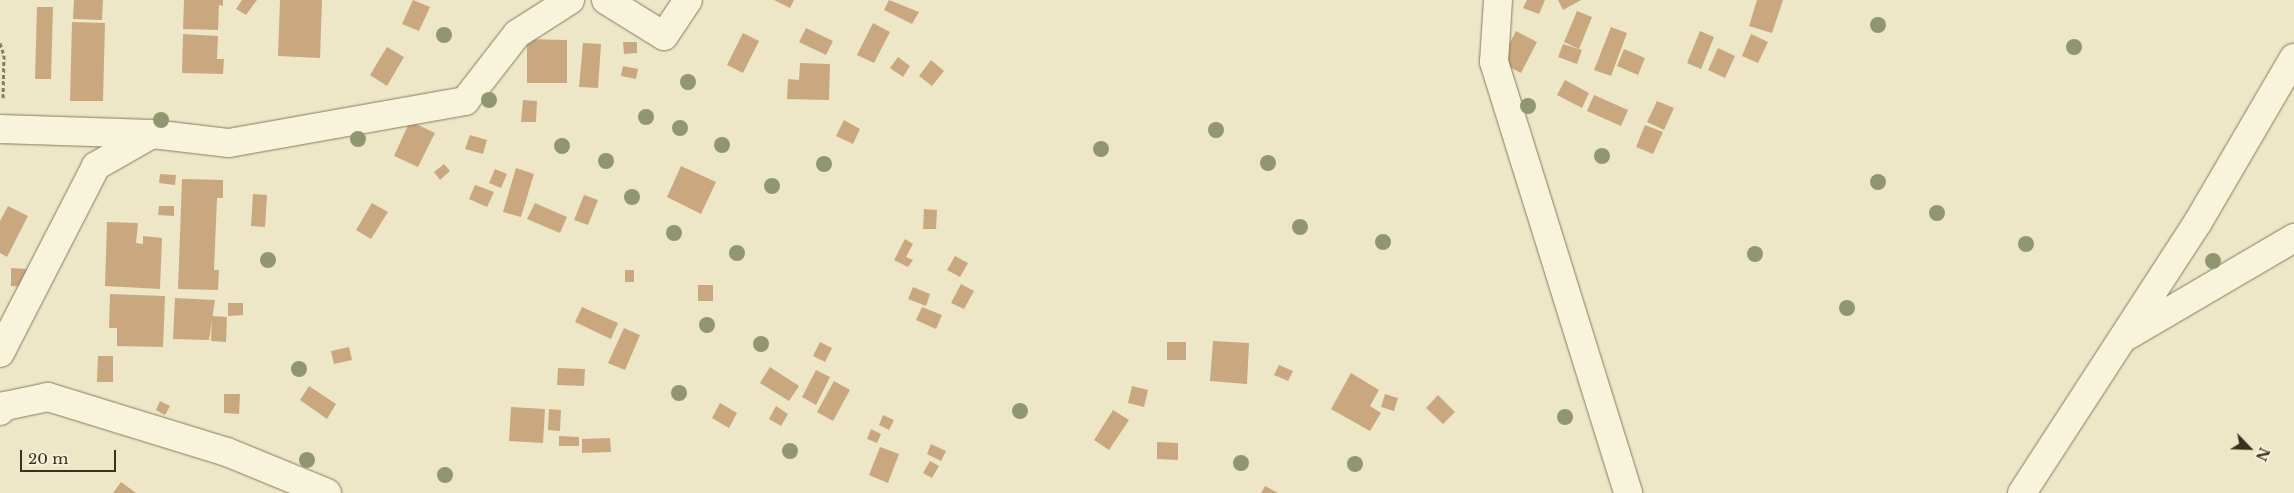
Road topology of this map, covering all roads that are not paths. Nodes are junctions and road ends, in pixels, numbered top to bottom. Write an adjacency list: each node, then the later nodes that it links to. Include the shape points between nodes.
1 (570, 0): 7 (street, via 517,34 465,100 229,144)
2 (606, 0): 3 (street, via 664,36)
3 (688, 0)
4 (1498, 0): 13 (street, via 1494,62)
5 (2294, 58): 9 (street, via 2198,222)
6 (0, 129): 7 (street)
7 (152, 134): 10 (street, via 96,166)
8 (2294, 238): 9 (street)
9 (2122, 339): 14 (street)
10 (0, 353)
11 (0, 410): 12 (street, via 4,406 48,397 227,452)
12 (327, 493)
13 (1628, 493)
14 (2022, 493)

